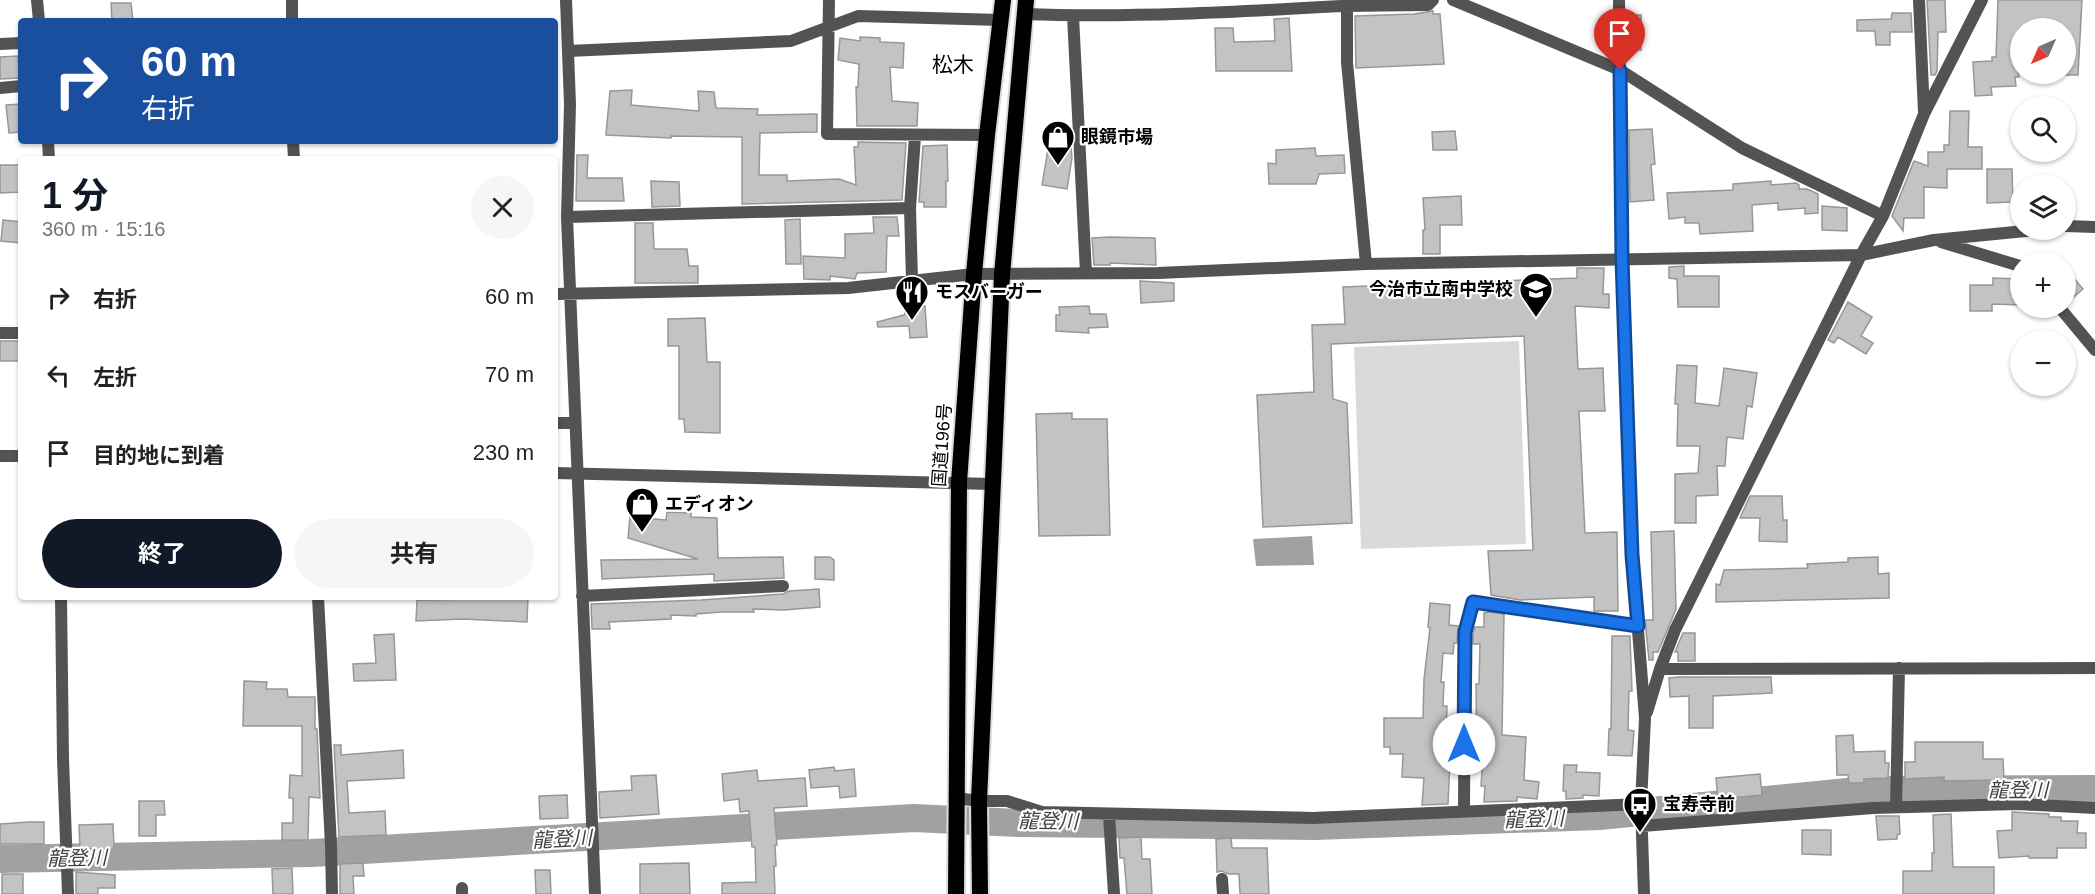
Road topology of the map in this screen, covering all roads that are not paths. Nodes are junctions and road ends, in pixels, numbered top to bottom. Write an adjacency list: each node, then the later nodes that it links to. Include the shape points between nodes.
1 (37, 0): 14 (street)
2 (291, 0): 15 (street)
3 (566, 0): 20 (street)
4 (829, 0): 17 (street)
5 (1003, 0): 16 (highway, 国道196号)
6 (1433, 0): 11 (street, via 1428,5)
7 (1453, 0): 21 (street)
8 (1619, 0): 21 (street)
9 (1918, 0): 24 (street)
10 (1982, 0): 24 (street)
11 (1343, 6): 13 (street); 37 (street, via 1347,10 1347,62)
12 (1025, 7): 13 (street); 40 (highway)
13 (1073, 16): 38 (street)
14 (39, 18)
15 (292, 18)
16 (1001, 20): 17 (street, via 858,16); 25 (highway, 国道196号)
17 (828, 27): 20 (street, via 791,41); 26 (street, via 827,134)
18 (18, 43): 19 (street)
19 (0, 44)
20 (568, 51): 29 (street)
21 (1620, 70): 28 (street, via 1742,148); 35 (street)
22 (18, 86): 23 (street)
23 (0, 88)
24 (1924, 114): 28 (street)
25 (987, 135): 26 (street); 39 (highway, 国道196号)
26 (915, 136): 27 (street)
27 (910, 208): 29 (street); 41 (street)
28 (1883, 216): 34 (street)
29 (567, 217): 43 (street)
30 (2076, 226): 31 (street)
31 (2095, 226)
32 (2010, 232): 33 (street)
33 (1934, 240): 34 (street); 36 (street)
34 (1861, 255): 35 (street); 63 (street, via 1675,630)
35 (1622, 259): 37 (street); 60 (street)
36 (2010, 263)
37 (1366, 264): 38 (street)
38 (1086, 273): 40 (street)
39 (974, 274): 40 (street); 41 (street); 54 (highway, 国道196号)
40 (1002, 275): 55 (highway)
41 (912, 280): 43 (street, via 848,288)
42 (558, 294): 43 (street)
43 (569, 294): 49 (street)
44 (2068, 318): 47 (street)
45 (0, 333): 46 (street)
46 (18, 333)
47 (2095, 350)
48 (558, 423): 49 (street)
49 (575, 423): 53 (street)
50 (0, 456): 51 (street)
51 (18, 456)
52 (558, 472): 53 (street)
53 (577, 473): 54 (street); 57 (street)
54 (959, 482): 55 (street); 65 (highway, 国道196号)
55 (992, 484): 66 (highway)
56 (783, 586): 57 (street)
57 (582, 596): 76 (street)
58 (61, 600): 74 (street)
59 (318, 600): 75 (street)
60 (1638, 626): 64 (street); 70 (street, via 1473,602 1465,632)
61 (1899, 668): 62 (street); 63 (street); 68 (street)
62 (2095, 668)
63 (1660, 669): 64 (street)
64 (1645, 718): 67 (street)
65 (956, 802): 66 (street); 77 (highway, 国道196号)
66 (979, 804): 71 (street, via 1007,801 1042,812); 78 (highway)
67 (1641, 804): 70 (street); 72 (street)
68 (1896, 807): 69 (street, via 2017,804); 72 (street)
69 (2095, 808)
70 (1464, 811): 71 (street, via 1313,818)
71 (1109, 815): 79 (street)
72 (1642, 826): 81 (street)
73 (1222, 879): 80 (street)
74 (68, 894)
75 (332, 894)
76 (595, 894)
77 (956, 894)
78 (980, 894)
79 (1114, 894)
80 (1223, 894)
81 (1644, 894)

